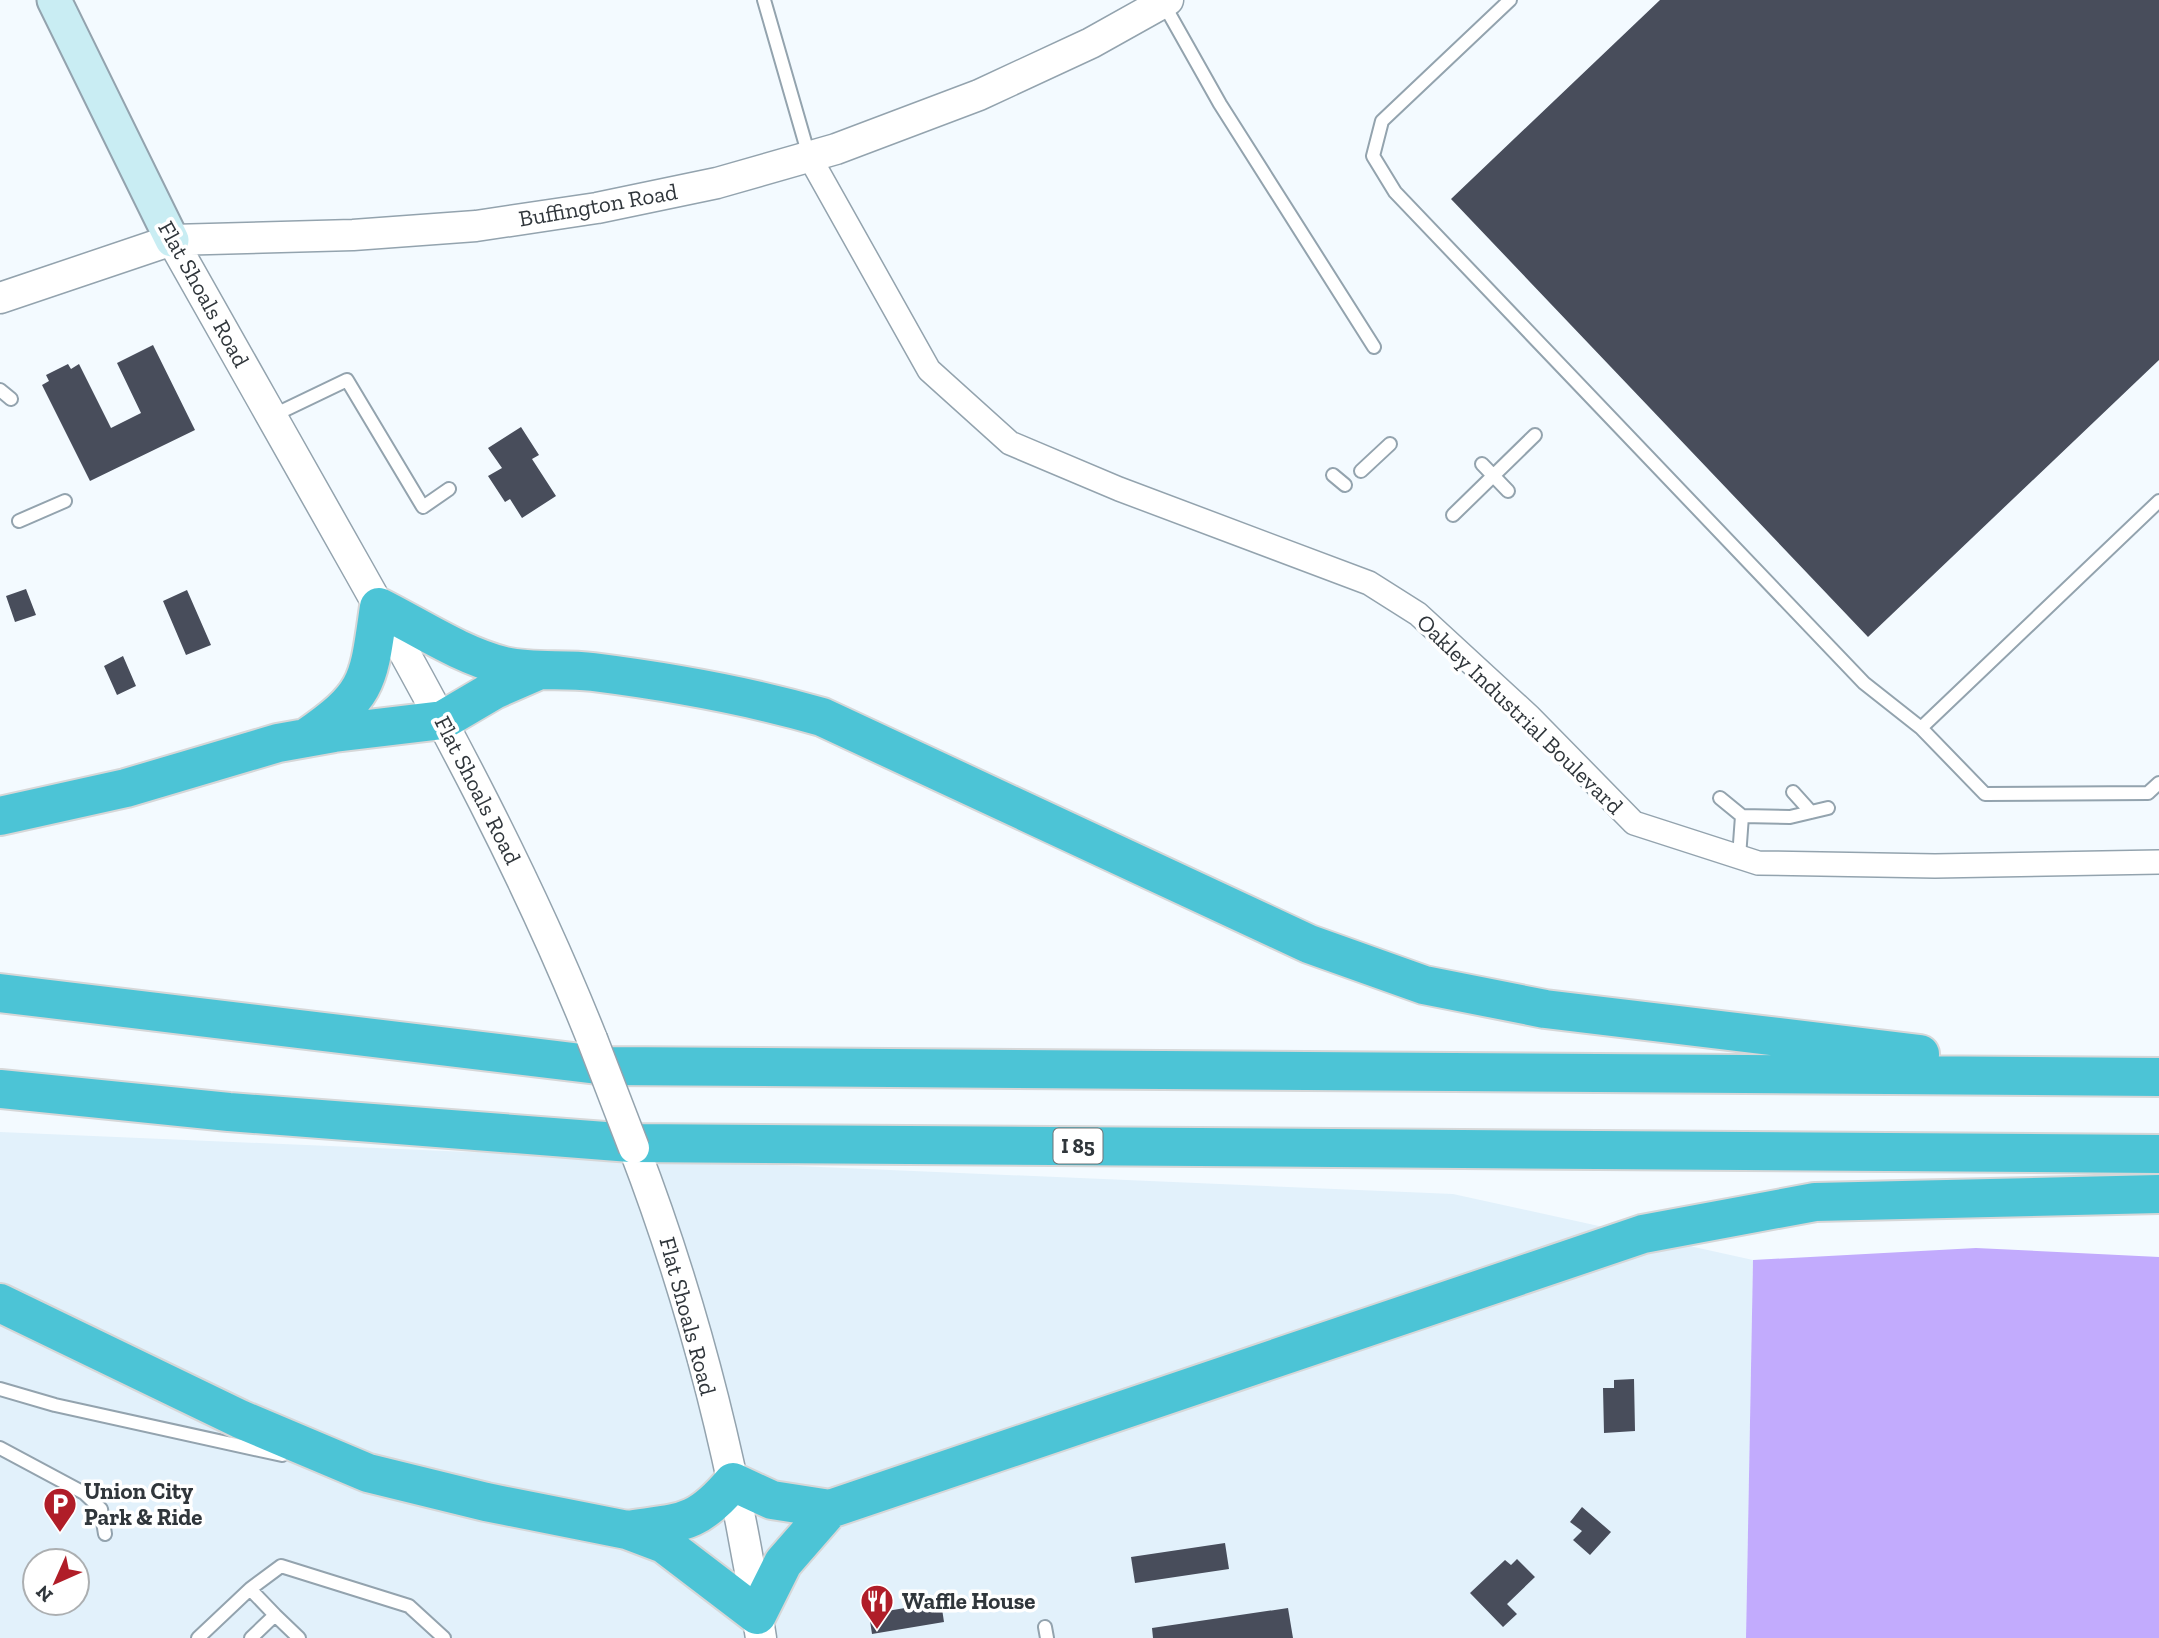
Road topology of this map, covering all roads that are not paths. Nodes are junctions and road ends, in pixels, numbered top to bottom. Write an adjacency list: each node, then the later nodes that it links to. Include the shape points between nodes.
1 (54, 0): 6 (main road, Flat Shoals Road)
2 (764, 0): 5 (lane)
3 (1510, 0): 28 (lane, via 1382,121 1373,156 1395,192 1855,673)
4 (1164, 1): 5 (street, Buffington Road, via 1091,43 979,95); 8 (lane, via 1220,104)
5 (809, 156): 6 (street, Buffington Road, via 709,185 476,226); 37 (street, Oakley Industrial Boulevard, via 929,370 1010,443 1369,583 1418,614 1530,717 1634,823)
6 (172, 240): 7 (street, Buffington Road); 11 (street, Flat Shoals Road)
7 (0, 298)
8 (1374, 347)
9 (0, 390): 10 (lane)
10 (11, 399)
11 (272, 416): 19 (lane, via 347,380 422,506); 25 (street, Flat Shoals Road)
12 (1535, 435): 17 (lane)
13 (1390, 444): 15 (lane)
14 (1482, 464): 17 (lane)
15 (1361, 471)
16 (1333, 475): 18 (lane)
17 (1493, 475): 20 (lane); 23 (lane)
18 (1345, 485)
19 (449, 489)
20 (1507, 491)
21 (65, 501): 24 (lane)
22 (2159, 501): 28 (lane)
23 (1453, 515)
24 (19, 521)
25 (379, 607): 26 (highway, via 477,658); 27 (street, Flat Shoals Road); 29 (highway, via 359,695)
26 (535, 672): 27 (highway); 40 (highway, via 584,671 685,684 822,716 1309,944 1424,985 1545,1009)
27 (443, 720): 29 (highway); 49 (street, Flat Shoals Road, bridge, via 556,948 662,1220)
28 (1921, 728): 30 (lane, via 1985,794 2148,793)
29 (306, 738): 35 (highway, via 126,788)
30 (2159, 783)
31 (1793, 792): 34 (lane)
32 (1720, 797): 36 (lane)
33 (1828, 808): 34 (lane)
34 (1811, 812): 36 (lane, via 1790,817)
35 (0, 816)
36 (1742, 816): 37 (lane)
37 (1739, 857): 38 (street, Oakley Industrial Boulevard, via 1758,863 1812,864)
38 (2159, 862)
39 (0, 993): 40 (highway, via 606,1066)
40 (2103, 1076): 41 (highway)
41 (2159, 1077)
42 (0, 1089): 43 (highway, I 85, via 631,1143)
43 (2159, 1154)
44 (2159, 1194): 50 (highway, via 1815,1202 1643,1234)
45 (0, 1303): 48 (highway, via 240,1419)
46 (0, 1389): 48 (lane)
47 (0, 1448): 52 (lane, via 84,1493 101,1509)
48 (368, 1473): 51 (highway)
49 (733, 1482): 50 (highway, via 772,1500); 51 (highway, via 712,1508 691,1521); 55 (street, Flat Shoals Road)
50 (830, 1509): 55 (highway, via 783,1563)
51 (627, 1530): 55 (highway, via 664,1544)
52 (105, 1534)
53 (250, 1589): 54 (lane); 56 (lane); 59 (lane, via 281,1566 409,1606)
54 (275, 1615): 57 (lane); 58 (lane)
55 (759, 1626)
56 (198, 1638)
57 (251, 1638)
58 (299, 1638)
59 (444, 1638)

